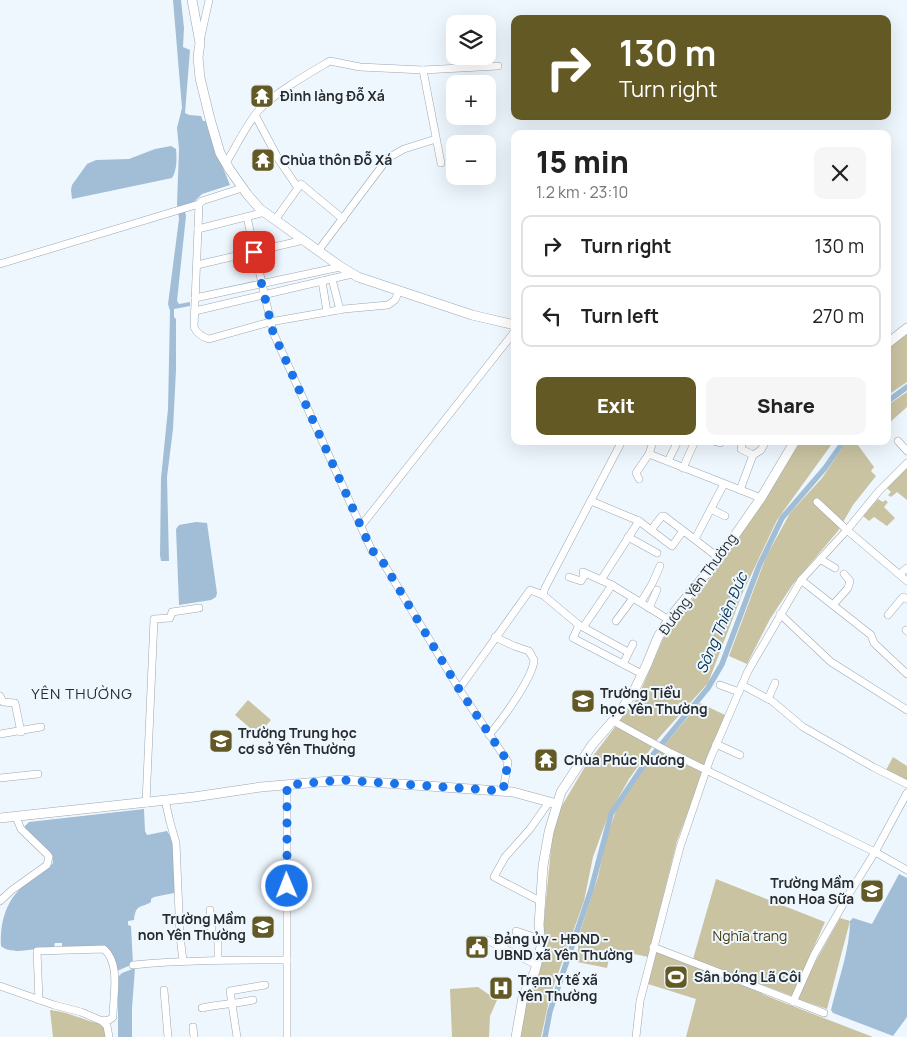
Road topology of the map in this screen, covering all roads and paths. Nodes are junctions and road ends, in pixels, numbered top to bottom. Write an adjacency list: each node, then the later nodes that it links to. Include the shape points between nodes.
1 (192, 0): 3 (main road)
2 (209, 0): 3 (street)
3 (200, 43): 8 (main road, via 200,78 220,153)
4 (498, 66): 5 (street)
5 (423, 70): 6 (street, via 360,68 330,61 298,79); 7 (street)
6 (255, 115): 8 (street); 16 (street, via 298,188)
7 (436, 140): 9 (street); 15 (street, via 404,149 388,158)
8 (226, 162): 11 (main road)
9 (441, 163)
10 (301, 184): 15 (street)
11 (242, 188): 12 (street); 13 (main road)
12 (199, 204): 17 (street); 21 (street)
13 (266, 212): 14 (street); 16 (main road)
14 (246, 217): 17 (street); 20 (street)
15 (343, 219): 19 (street)
16 (275, 220): 18 (main road)
17 (198, 229): 22 (street)
18 (304, 240): 19 (main road); 20 (street)
19 (318, 251): 23 (main road)
20 (254, 252): 22 (street); 27 (street)
21 (0, 264)
22 (196, 265): 30 (street)
23 (340, 267): 24 (main road); 27 (street)
24 (352, 274): 25 (street); 28 (main road)
25 (332, 278): 26 (street); 31 (street)
26 (322, 281): 29 (street); 33 (street)
27 (261, 284): 29 (street); 30 (street)
28 (399, 291): 31 (street, via 397,298 388,305); 35 (main road)
29 (264, 295): 32 (street); 34 (street)
30 (195, 298): 32 (street)
31 (340, 310): 33 (street)
32 (194, 311): 34 (street, via 196,331 209,339)
33 (327, 312): 34 (street)
34 (270, 322): 62 (street)
35 (511, 324)
36 (907, 328): 38 (main road)
37 (511, 336): 62 (street)
38 (891, 341)
39 (898, 441): 47 (street)
40 (620, 445): 57 (street)
41 (652, 445): 48 (street)
42 (676, 445): 50 (street)
43 (693, 445): 52 (street)
44 (742, 445): 49 (street, via 741,449)
45 (764, 445): 49 (street)
46 (793, 445): 56 (main road, Đường Yên Thường)
47 (907, 451)
48 (649, 454): 50 (street); 53 (street, via 636,473)
49 (753, 455): 55 (street)
50 (668, 461): 52 (street)
51 (907, 463): 64 (street)
52 (683, 468): 54 (street)
53 (639, 479)
54 (724, 484): 55 (street); 59 (street)
55 (740, 490): 56 (street)
56 (761, 498): 69 (main road, Đường Yên Thường)
57 (591, 501): 61 (street); 82 (street)
58 (817, 502): 64 (street)
59 (711, 509): 60 (street); 67 (street)
60 (726, 516)
61 (639, 521): 63 (street); 66 (street)
62 (361, 526): 103 (street, via 372,551 378,554)
63 (651, 530): 65 (street, via 662,516); 65 (street, via 672,546)
64 (847, 530): 70 (street); 75 (street)
65 (683, 531): 67 (street)
66 (628, 537): 68 (street); 77 (street)
67 (695, 539): 69 (street)
68 (657, 553)
69 (719, 558): 91 (main road, Đường Yên Thường)
70 (820, 559): 72 (street); 78 (street)
71 (660, 566): 85 (street)
72 (835, 568)
73 (907, 568): 75 (street)
74 (844, 574): 86 (street, via 850,581 848,588)
75 (900, 574): 79 (street)
76 (569, 578): 77 (street, via 581,581 583,572)
77 (601, 580): 80 (street)
78 (801, 580): 86 (street); 89 (street)
79 (907, 581)
80 (612, 585): 83 (street); 93 (street)
81 (657, 590): 88 (street)
82 (542, 595): 93 (street); 94 (street, via 530,590)
83 (634, 598): 85 (street); 92 (street)
84 (907, 599): 90 (street, via 903,597)
85 (641, 602): 88 (street)
86 (833, 605): 99 (street, via 871,634 874,644)
87 (199, 608): 123 (street, via 172,612 170,618 154,619)
88 (649, 608): 91 (street)
89 (780, 614): 102 (street); 107 (street, via 831,662)
90 (888, 615)
91 (668, 620): 98 (main road, Đường Yên Thường)
92 (616, 621)
93 (582, 625): 96 (street); 97 (street, via 574,638)
94 (495, 637): 103 (street); 112 (street, via 529,651 534,664)
95 (633, 644): 96 (street)
96 (628, 652): 97 (street)
97 (623, 664): 98 (street)
98 (642, 674): 108 (main road, Đường Yên Thường)
99 (907, 674)
100 (775, 683): 106 (street)
101 (720, 685): 104 (street)
102 (742, 685): 104 (street); 106 (street)
103 (459, 689): 112 (street)
104 (739, 692): 113 (street)
105 (0, 696): 110 (street, via 4,702 15,703)
106 (768, 698): 118 (street, via 803,727)
107 (907, 710)
108 (613, 721): 115 (street); 124 (main road, Đường Yên Thường, via 592,745)
109 (41, 727): 110 (street)
110 (22, 732): 111 (street)
111 (0, 734)
112 (489, 735): 120 (street, via 508,762)
113 (716, 744): 114 (street); 115 (street)
114 (740, 755)
115 (706, 770): 127 (street); 135 (street, via 680,847)
116 (38, 774): 117 (street)
117 (0, 778)
118 (907, 784)
119 (287, 785): 120 (main road, via 342,780); 122 (main road); 137 (street)
120 (503, 791): 124 (main road)
121 (907, 793): 127 (street)
122 (165, 800): 123 (main road); 138 (street, via 176,842)
123 (146, 803): 125 (main road)
124 (553, 803): 130 (main road, Đường Yên Thường); 130 (street, via 505,858 494,877)
125 (16, 817): 126 (main road); 129 (street, via 21,830 47,854 48,865)
126 (0, 818)
127 (875, 852): 128 (street); 146 (street, via 814,955)
128 (907, 870)
129 (0, 901)
130 (540, 901): 133 (main road, Đường Yên Thường)
131 (210, 910): 136 (street, via 212,934 218,943)
132 (516, 930): 133 (street)
133 (540, 939): 140 (main road, Đường Yên Thường)
134 (487, 940): 140 (street)
135 (653, 948): 146 (street); 158 (street, via 640,1002)
136 (218, 960): 137 (street); 138 (street)
137 (287, 960): 156 (street)
138 (183, 961): 139 (street)
139 (133, 965)
140 (537, 965): 157 (main road, Đường Yên Thường, via 523,997)
141 (265, 985): 147 (street, via 230,991)
142 (0, 986): 144 (street)
143 (164, 990): 153 (street)
144 (38, 1000): 150 (street); 150 (street, via 37,951 104,949 114,965 113,1017)
145 (253, 1000): 147 (street)
146 (793, 1002): 149 (street)
147 (231, 1003): 148 (street); 155 (street)
148 (202, 1008)
149 (824, 1013)
150 (102, 1021): 152 (street)
151 (193, 1027): 154 (street)
152 (109, 1037)
153 (168, 1037)
154 (194, 1037)
155 (236, 1037)
156 (287, 1037)
157 (516, 1037)
158 (636, 1037)

